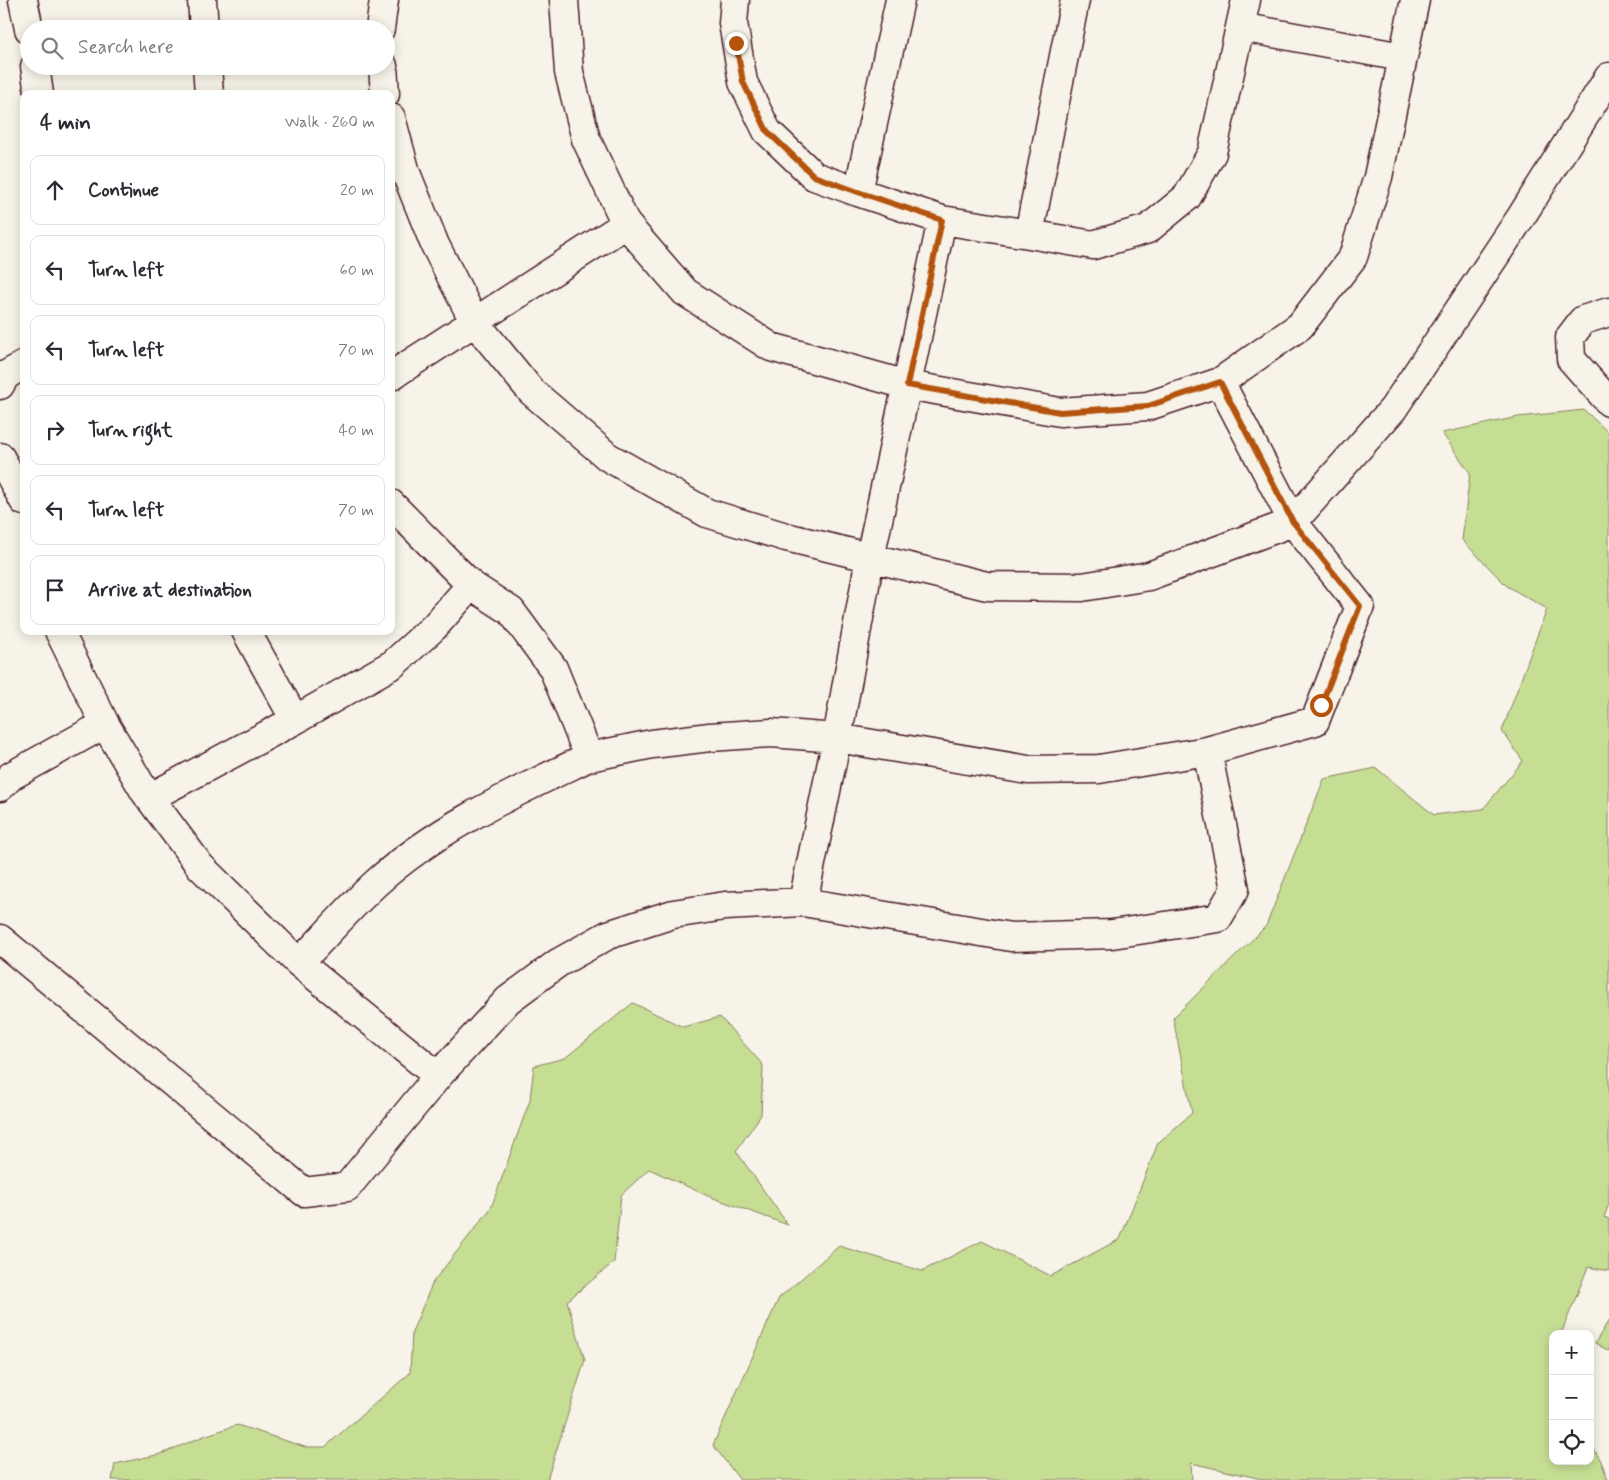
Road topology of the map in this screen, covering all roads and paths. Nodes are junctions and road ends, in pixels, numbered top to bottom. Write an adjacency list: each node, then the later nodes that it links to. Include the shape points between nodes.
1 (23, 0): 10 (street)
2 (202, 0): 11 (street)
3 (384, 0): 12 (street)
4 (564, 0): 25 (street, via 569,72 586,138)
5 (736, 0): 23 (street, via 733,23 743,82 767,131 814,176)
6 (900, 0): 23 (street)
7 (1075, 0): 26 (street)
8 (1246, 0): 13 (street)
9 (1415, 0): 14 (street)
10 (27, 20)
11 (203, 20)
12 (381, 20)
13 (1241, 27): 14 (street); 26 (street, via 1212,153 1188,197 1148,229 1093,245)
14 (1402, 57): 31 (street, via 1378,177 1352,257 1300,326)
15 (36, 75): 19 (street)
16 (208, 75): 20 (street)
17 (384, 75): 21 (street)
18 (1609, 77): 38 (street, via 1521,217 1393,409)
19 (38, 90)
20 (209, 90)
21 (386, 90)
22 (395, 133): 28 (street, via 406,174 435,245)
23 (858, 192): 24 (street)
24 (942, 220): 26 (street); 33 (street)
25 (626, 224): 28 (street); 33 (street, via 685,292 771,347)
26 (1029, 234)
27 (1609, 312): 34 (street, via 1583,320 1570,338 1571,359)
28 (474, 321): 30 (street); 39 (street, via 532,391 608,457 707,513)
29 (20, 367): 32 (street, via 6,375)
30 (395, 373)
31 (1220, 382): 33 (street, via 1148,406 1060,412); 38 (street)
32 (0, 385)
33 (907, 385): 39 (street)
34 (1609, 402)
35 (0, 457): 36 (street)
36 (20, 494)
37 (395, 508): 40 (street)
38 (1293, 522): 39 (street, via 1149,576 1082,588 986,586); 46 (street, via 1360,606 1315,721)
39 (870, 558): 45 (street)
40 (471, 585): 43 (street, via 434,627 393,664); 47 (street, via 511,611 553,668)
41 (61, 635): 44 (street)
42 (248, 635): 43 (street)
43 (296, 720): 49 (street)
44 (105, 724): 48 (street, via 11,776); 49 (street)
45 (837, 738): 46 (street, via 1028,770 1098,770); 47 (street, via 771,733 710,737); 50 (street)
46 (1207, 751): 50 (street, via 1235,889 1218,918 1112,934 1011,937)
47 (588, 757): 52 (street, via 483,808 427,843 376,883)
48 (0, 787)
49 (149, 798): 52 (street, via 200,866)
50 (804, 902): 53 (street, via 725,906 672,914 608,935 558,963 508,1000)
51 (0, 939): 53 (street, via 304,1192 347,1187)
52 (299, 963): 53 (street)
53 (438, 1076)

